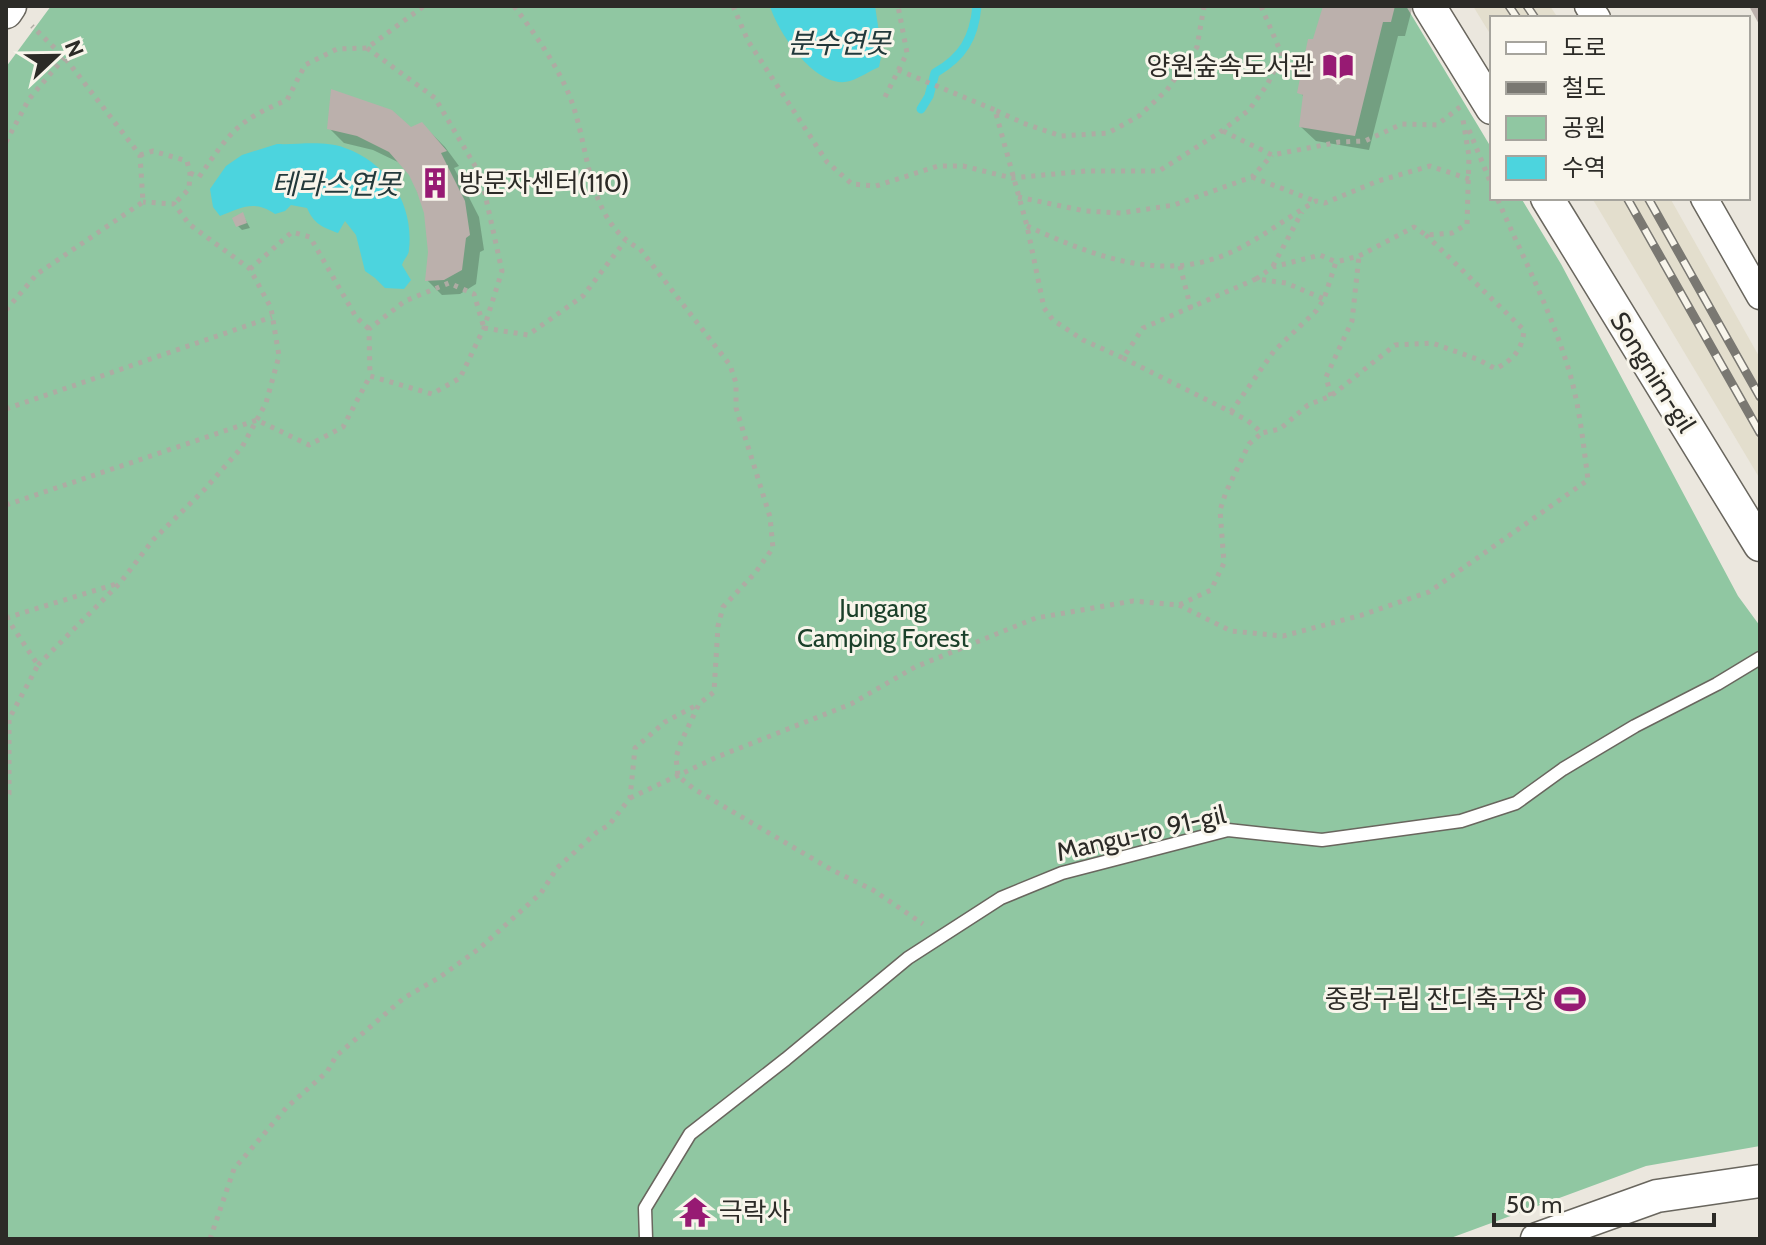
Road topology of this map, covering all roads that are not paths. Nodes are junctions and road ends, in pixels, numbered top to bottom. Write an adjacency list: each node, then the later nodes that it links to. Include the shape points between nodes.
1 (1429, 6): 2 (street)
2 (1472, 106)
3 (1548, 200): 6 (street, Songnim-gil)
4 (1705, 200): 5 (street)
5 (1760, 296)
6 (1760, 545)
7 (1760, 658): 9 (lane, Mangu-ro 91-gil, via 1635,726 1516,803 1461,821 1322,840 1228,830 1062,873 1001,898 908,958 690,1134 645,1208)
8 (1760, 1181): 10 (street, via 1657,1196)
9 (646, 1239)
10 (1537, 1239)

